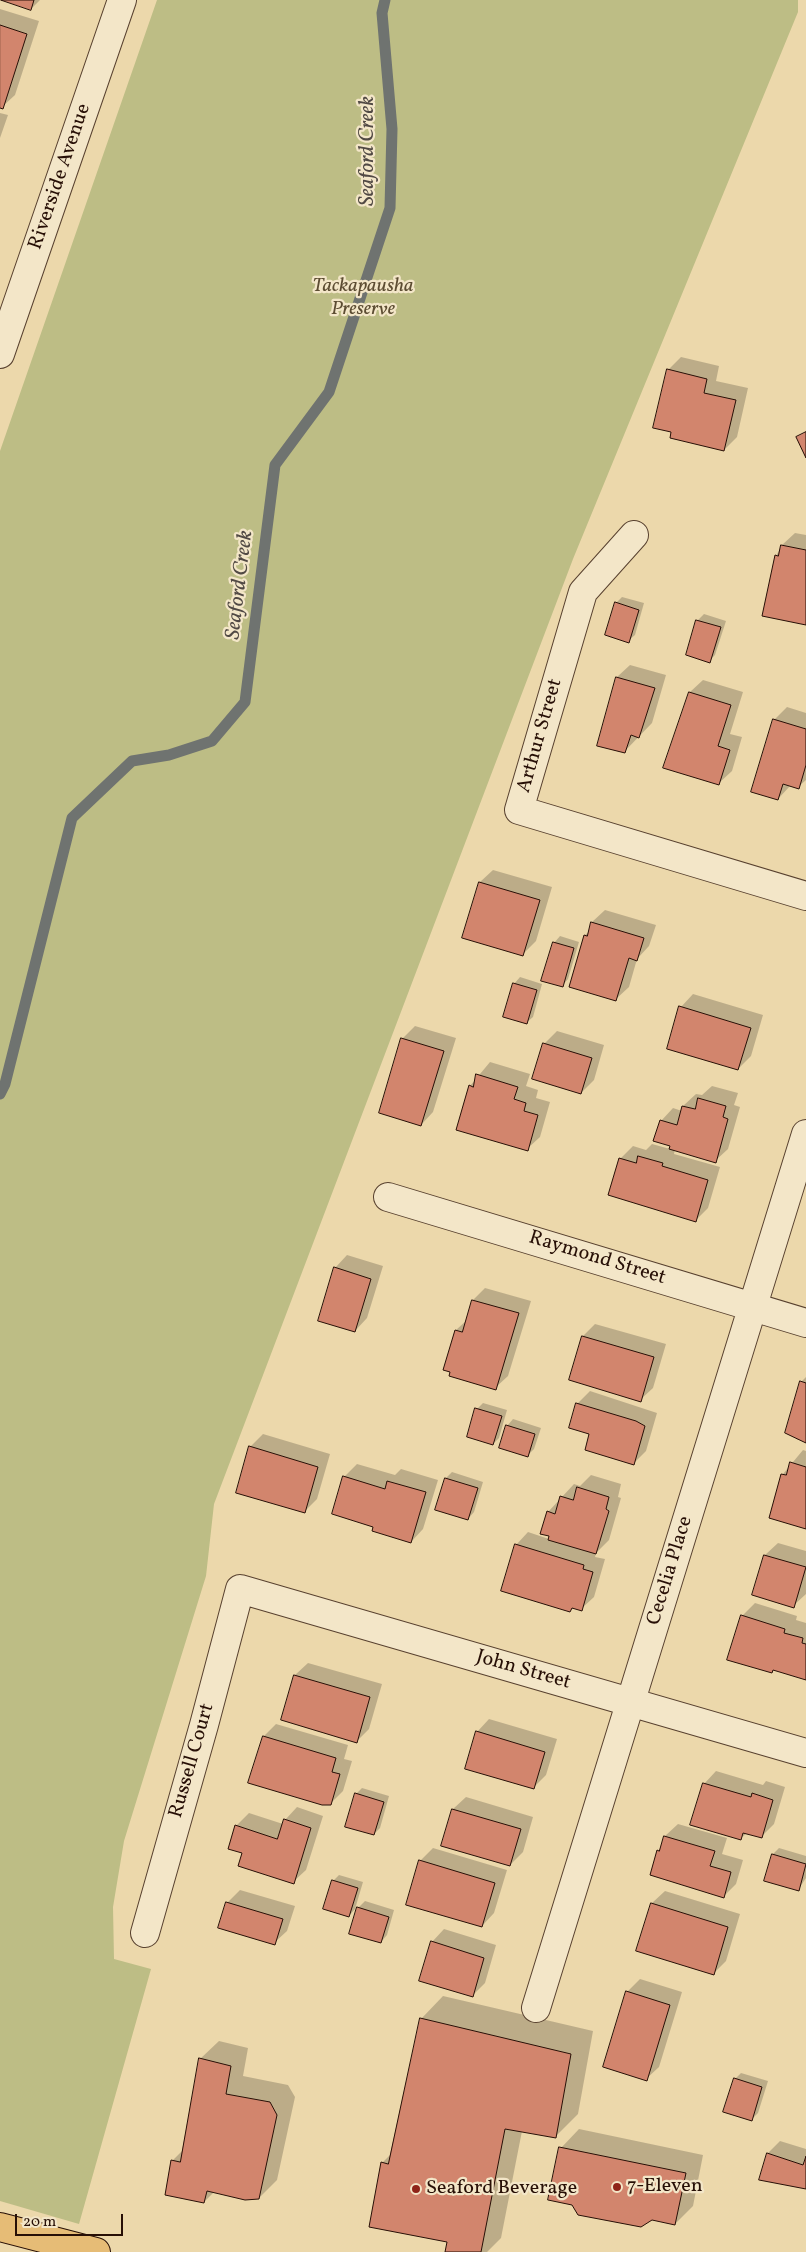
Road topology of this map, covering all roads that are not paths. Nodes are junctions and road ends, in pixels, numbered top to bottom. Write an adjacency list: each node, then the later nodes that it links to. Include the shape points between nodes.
1 (122, 0): 2 (street, Riverside Avenue)
2 (0, 354)
3 (634, 535): 4 (street, Arthur Street, via 583,592 519,810)
4 (806, 896)
5 (806, 1134): 7 (street, Cecelia Place)
6 (388, 1197): 7 (street, Raymond Street)
7 (753, 1306): 8 (street, Raymond Street); 10 (street, Cecelia Place)
8 (806, 1323)
9 (240, 1589): 10 (street, John Street); 12 (street, Russell Court)
10 (630, 1702): 11 (street, John Street); 13 (street, Cecelia Place)
11 (806, 1753)
12 (144, 1933)
13 (536, 2008)
14 (0, 2227): 15 (highway)
15 (96, 2252)

